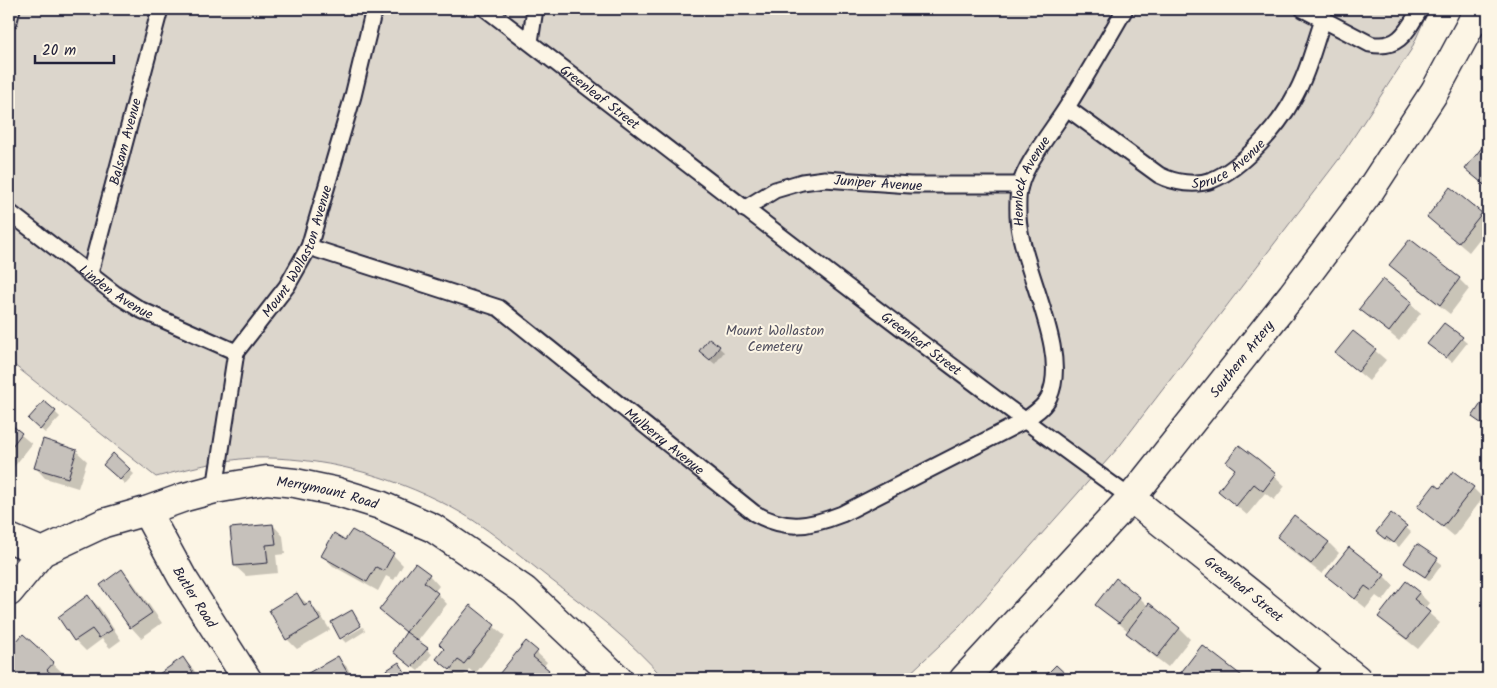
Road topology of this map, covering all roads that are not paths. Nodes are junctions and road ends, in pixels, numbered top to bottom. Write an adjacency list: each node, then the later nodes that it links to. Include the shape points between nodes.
1 (12, 9): 11 (lane)
2 (160, 9): 18 (lane, Balsam Avenue)
3 (374, 9): 17 (lane, Mount Wollaston Avenue, via 353,96)
4 (486, 9): 12 (lane, Greenleaf Street)
5 (535, 9): 12 (lane)
6 (1125, 9): 13 (lane, Hemlock Avenue)
7 (1303, 9): 10 (lane)
8 (1420, 9): 10 (lane, via 1399,39 1386,45 1370,44)
9 (1478, 9): 22 (street, Southern Artery, via 1435,91 1367,195)
10 (1323, 14): 13 (lane, Spruce Avenue, via 1294,99 1268,134 1246,156 1213,179 1197,183 1169,180)
11 (9, 22)
12 (530, 42): 15 (lane, Greenleaf Street)
13 (1067, 108): 14 (lane, Hemlock Avenue)
14 (1020, 185): 15 (lane, Juniper Avenue, via 825,179 775,190); 20 (lane, Hemlock Avenue, via 1020,232 1048,329 1054,372 1049,397)
15 (744, 209): 20 (lane, Greenleaf Street)
16 (9, 212): 18 (lane, Linden Avenue)
17 (309, 247): 19 (lane, Mount Wollaston Avenue, via 287,286); 20 (lane, Mulberry Avenue, via 499,308 754,513 781,525 812,525 842,514)
18 (90, 273): 19 (lane, Linden Avenue, via 141,310)
19 (236, 352): 21 (lane, Mount Wollaston Avenue)
20 (1024, 421): 22 (lane, Greenleaf Street)
21 (215, 489): 23 (street, Merrymount Road); 29 (street, Merrymount Road, via 267,480 295,483 380,505 433,528 524,590)
22 (1131, 498): 27 (street, Greenleaf Street); 30 (street, Southern Artery)
23 (146, 511): 25 (street, Merrymount Road, via 104,523); 28 (street, Butler Road, via 182,578)
24 (9, 538): 25 (street)
25 (42, 552): 26 (street, Merrymount Road)
26 (9, 592)
27 (1338, 674)
28 (247, 679)
29 (618, 679)
30 (964, 679)

